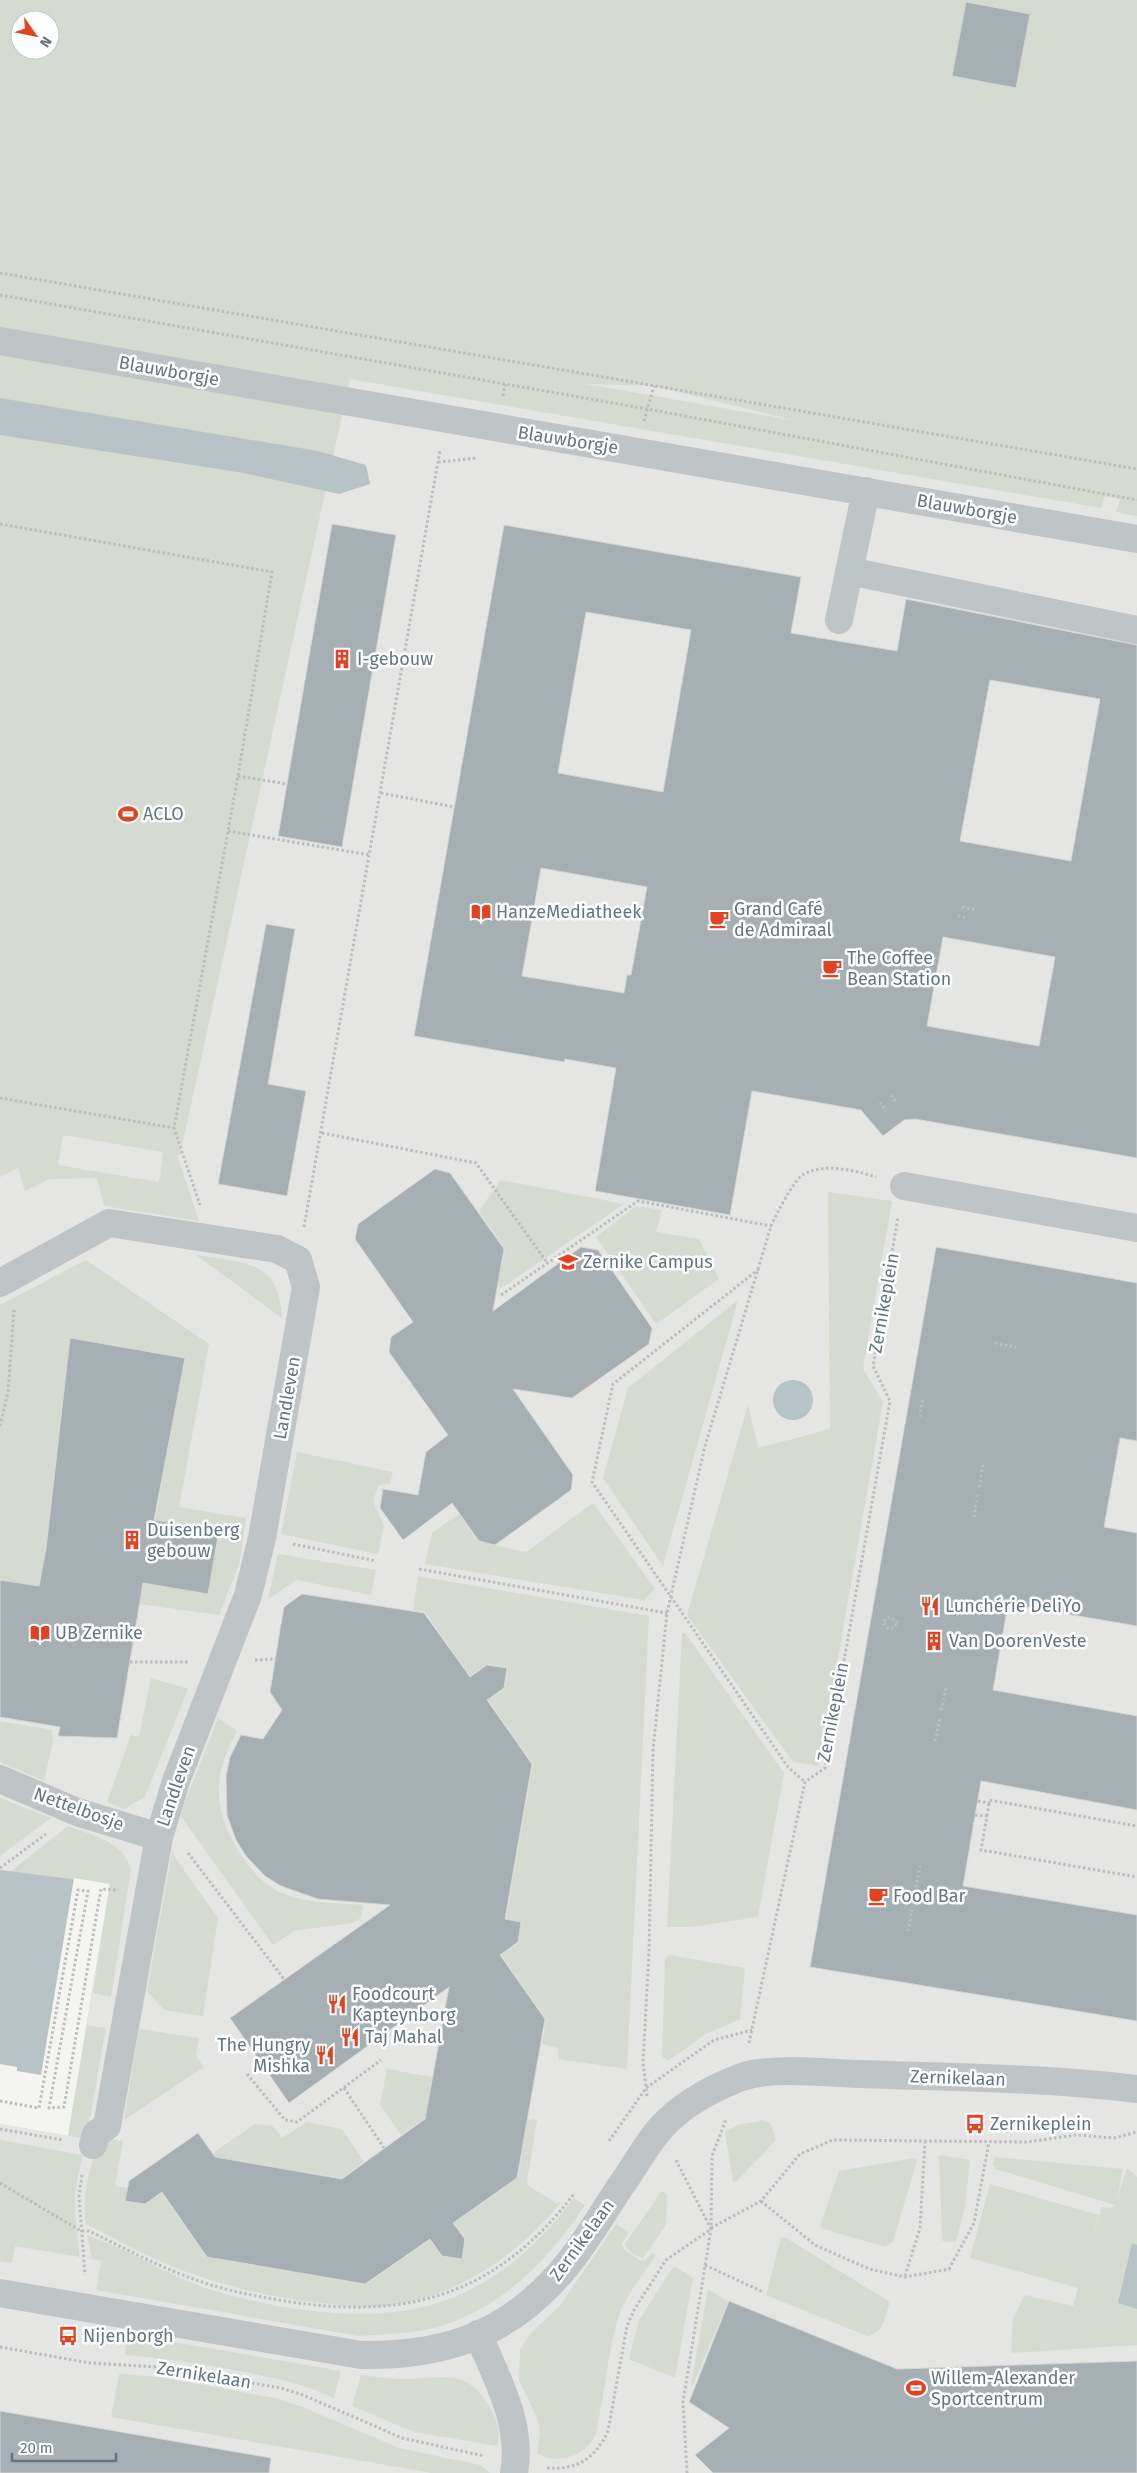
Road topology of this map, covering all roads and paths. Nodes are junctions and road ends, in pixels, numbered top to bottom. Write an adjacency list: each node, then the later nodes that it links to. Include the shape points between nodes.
1 (0, 273): 5 (path)
2 (0, 295): 7 (path)
3 (0, 341): 4 (street, Blauwborgje)
4 (446, 420): 6 (street, Blauwborgje); 15 (path)
5 (1137, 469)
6 (866, 491): 9 (street, Blauwborgje); 10 (street)
7 (1137, 500)
8 (0, 524): 13 (path, via 272,572)
9 (1137, 539)
10 (848, 572): 11 (street); 12 (street)
11 (839, 620)
12 (1137, 630)
13 (238, 776): 14 (path); 17 (path)
14 (287, 784)
15 (381, 794): 16 (path); 18 (path)
16 (454, 807)
17 (228, 831): 18 (path); 28 (path)
18 (370, 855): 29 (path)
19 (970, 907): 20 (path, via 961,906)
20 (977, 910)
21 (958, 916): 22 (path)
22 (966, 918)
23 (890, 1095): 26 (path)
24 (0, 1098): 28 (path)
25 (880, 1102): 27 (path)
26 (897, 1103)
27 (886, 1111)
28 (174, 1128): 33 (path, via 204,1220)
29 (322, 1133): 34 (path); 35 (path, via 476,1163)
30 (904, 1186): 31 (path, via 863,1173 826,1167 802,1175 778,1209); 32 (street); 60 (path, Zernikeplein, via 872,1366 890,1401 824,1768)
31 (771, 1226): 35 (path, via 638,1202); 36 (path)
32 (1137, 1228)
33 (215, 1240): 34 (street, via 277,1249); 37 (street, via 109,1223)
34 (298, 1260): 48 (street, Landleven, via 306,1287)
35 (548, 1264): 38 (path)
36 (760, 1269): 51 (path, via 706,1446); 51 (path, via 613,1384 592,1482)
37 (4, 1280): 43 (path, via 15,1316 8,1392)
38 (501, 1295)
39 (995, 1343): 40 (path)
40 (1016, 1347)
41 (923, 1398): 42 (path)
42 (920, 1417)
43 (0, 1426)
44 (983, 1465): 45 (path)
45 (979, 1487)
46 (978, 1494): 47 (path)
47 (974, 1517)
48 (262, 1538): 49 (path); 54 (street, Landleven, via 248,1595)
49 (376, 1561)
50 (419, 1569): 52 (path)
51 (670, 1597): 52 (path); 60 (path, via 788,1767)
52 (667, 1613): 81 (path, via 653,1750 643,2062)
53 (130, 1662): 54 (path)
54 (222, 1662): 67 (street, Landleven)
55 (946, 1688): 56 (path)
56 (941, 1710)
57 (940, 1717): 58 (path)
58 (935, 1741)
59 (0, 1779): 63 (street, Nettelbosje)
60 (805, 1782): 76 (path, Zernikeplein)
61 (978, 1801): 62 (path)
62 (989, 1803): 65 (path); 66 (path, via 989,1800)
63 (77, 1812): 67 (street, Nettelbosje); 69 (path)
64 (975, 1815): 65 (path)
65 (986, 1816): 70 (path, via 981,1850)
66 (1137, 1826)
67 (161, 1829): 75 (path); 90 (street, Landleven, via 107,2126 96,2134)
68 (920, 1866): 72 (path)
69 (0, 1868)
70 (1137, 1877)
71 (101, 1889): 83 (path, via 64,2107 49,2108 88,1891 78,1890 39,2108)
72 (913, 1902)
73 (912, 1910): 74 (path)
74 (908, 1931)
75 (284, 1979)
76 (752, 2030): 79 (path, Zernikeplein); 81 (path, via 714,2040)
77 (380, 2060): 80 (path)
78 (246, 2074): 80 (path, via 285,2120 297,2122)
79 (741, 2077): 82 (street, Zernikelaan, via 782,2072 816,2073 1074,2081); 85 (street, Zernikelaan, via 689,2105); 95 (path, Zernikeplein, via 712,2156)
80 (344, 2088): 91 (path)
81 (646, 2088): 85 (path, via 648,2108); 89 (path)
82 (1137, 2089)
83 (0, 2101)
84 (0, 2129): 90 (path)
85 (660, 2130): 95 (path); 102 (street, Zernikelaan, via 553,2281 528,2305)
86 (1137, 2132): 88 (path, via 1114,2138 1076,2134 1027,2142)
87 (925, 2142): 88 (path); 94 (path, via 833,2140 800,2154); 98 (path, via 920,2228)
88 (989, 2142): 98 (path, via 974,2223 949,2268)
89 (607, 2144)
90 (92, 2145): 96 (path, via 81,2177)
91 (384, 2148)
92 (0, 2183): 96 (path)
93 (578, 2189): 96 (path, via 535,2236 500,2267 466,2286 420,2302 363,2308 320,2306 202,2282 160,2266 89,2231)
94 (761, 2201): 95 (path, Zernikelaan); 98 (path, via 815,2245 869,2270)
95 (711, 2229): 97 (path, Zernikeplein); 104 (path, Zernikelaan, via 666,2260 634,2310 627,2326 608,2431 602,2445 578,2465 562,2469)
96 (81, 2231): 99 (path)
97 (705, 2264): 100 (path); 105 (path, Zernikeplein, via 683,2402)
98 (905, 2277)
99 (85, 2280)
100 (763, 2292)
101 (0, 2293): 102 (street, Zernikelaan, via 361,2355 397,2356 433,2351)
102 (478, 2334): 104 (street, via 512,2418 517,2444)
103 (0, 2347): 104 (path, Zernikelaan, via 90,2363 172,2369 281,2388 402,2438)
104 (515, 2467)
105 (687, 2473)

